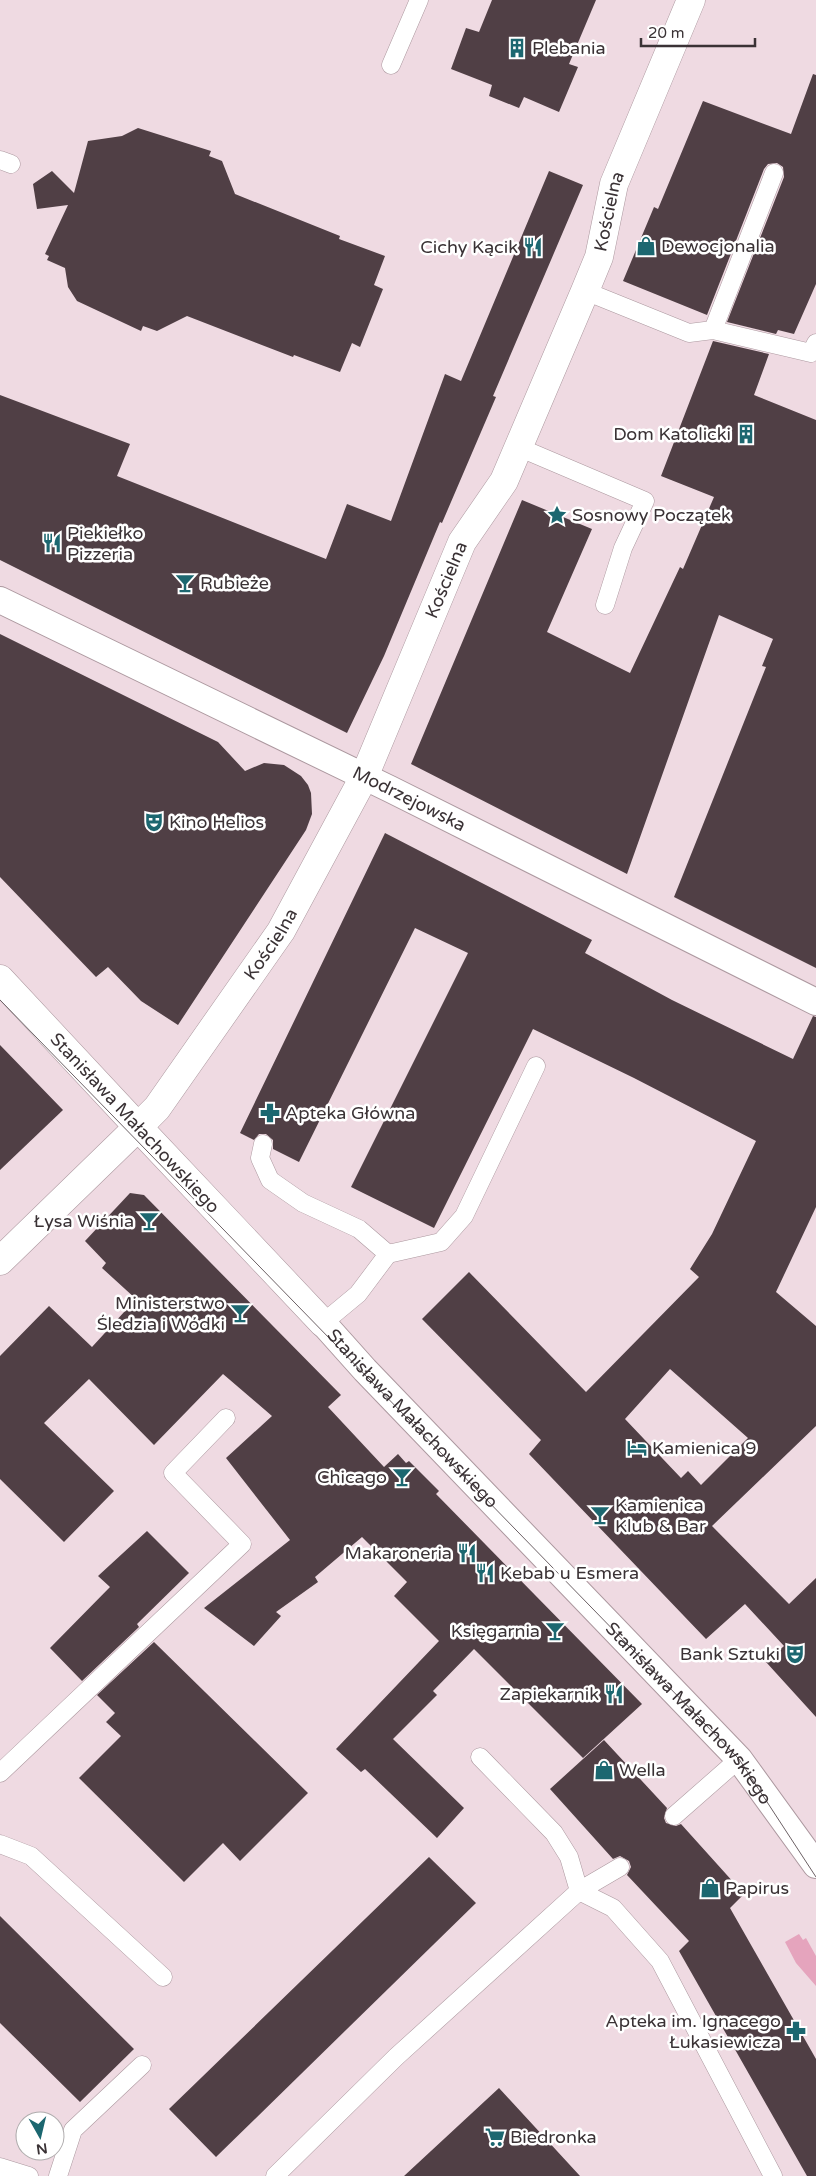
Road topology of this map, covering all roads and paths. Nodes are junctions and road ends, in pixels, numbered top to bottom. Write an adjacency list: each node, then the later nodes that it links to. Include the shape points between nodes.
1 (419, 0): 3 (lane)
2 (691, 0): 5 (street, Kościelna, via 614,184 598,257)
3 (391, 65)
4 (774, 173): 6 (lane)
5 (585, 291): 6 (lane, via 689,333); 8 (street, Kościelna)
6 (713, 330): 7 (lane, via 811,353)
7 (816, 343)
8 (518, 447): 10 (lane, via 645,502 623,548); 11 (street, Kościelna, via 504,480 462,542)
9 (0, 600): 11 (street, Modrzejowska)
10 (605, 605)
11 (364, 777): 13 (street, Modrzejowska); 15 (street, Kościelna, via 281,931 157,1108)
12 (0, 979): 15 (street, Stanisława Małachowskiego)
13 (816, 1002)
14 (536, 1066): 17 (lane, via 464,1216 441,1242)
15 (138, 1127): 18 (street, Kościelna); 19 (street, Stanisława Małachowskiego)
16 (263, 1144): 17 (lane, via 260,1158 270,1180 303,1203 359,1229)
17 (388, 1254): 19 (lane, via 358,1294)
18 (0, 1261)
19 (323, 1323): 22 (street, Stanisława Małachowskiego)
20 (226, 1418): 23 (lane, via 173,1473 242,1544)
21 (480, 1757): 28 (lane, via 554,1832 569,1857)
22 (739, 1760): 24 (lane); 26 (street, Stanisława Małachowskiego)
23 (0, 1773)
24 (674, 1816)
25 (0, 1844): 29 (lane, via 31,1856)
26 (816, 1865)
27 (620, 1867): 28 (lane)
28 (579, 1891): 34 (lane, via 396,2057); 35 (lane, via 613,1908 660,1962)
29 (164, 1977)
30 (142, 2066): 33 (lane, via 73,2130)
31 (0, 2168): 32 (lane)
32 (29, 2176)
33 (58, 2176)
34 (275, 2176)
35 (773, 2176)

